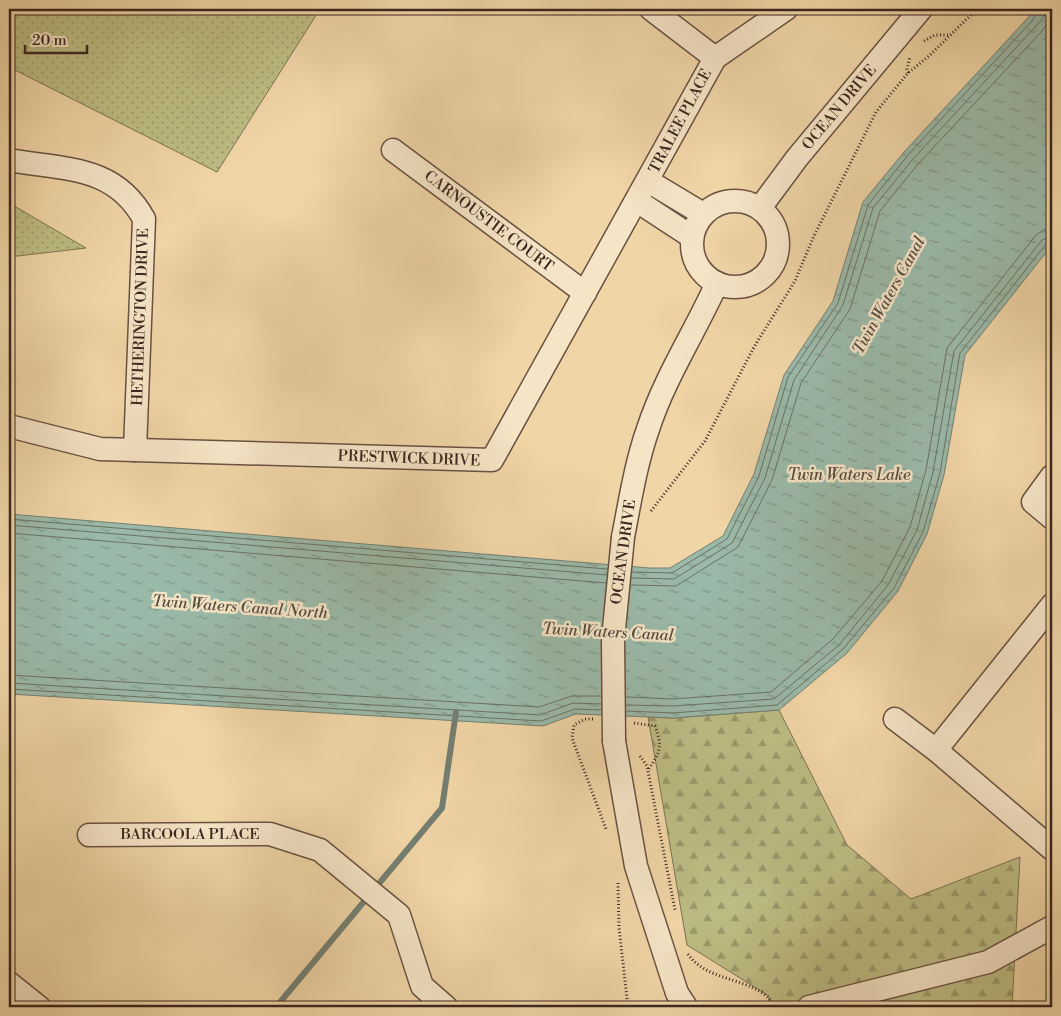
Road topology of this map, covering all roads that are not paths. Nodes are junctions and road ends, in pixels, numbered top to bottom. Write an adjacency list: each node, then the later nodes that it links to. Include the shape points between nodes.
1 (652, 9): 4 (street)
2 (786, 9): 4 (street, TRALEE PLACE)
3 (921, 9): 9 (street, OCEAN DRIVE, via 797,158)
4 (714, 58): 7 (street, TRALEE PLACE)
5 (393, 150): 13 (street, CARNOUSTIE COURT)
6 (9, 160): 15 (street, HETHERINGTON DRIVE, via 100,176 135,202 144,219)
7 (648, 181): 8 (street, PRESTWICK DRIVE); 10 (street)
8 (637, 201): 11 (street); 13 (street, PRESTWICK DRIVE)
9 (760, 208): 10 (street, via 751,203 730,200); 12 (street, via 776,231 776,259 769,271 745,286)
10 (703, 214): 11 (street)
11 (692, 238): 12 (street, via 697,264 706,276)
12 (717, 283): 27 (street, OCEAN DRIVE, bridge, via 672,369 647,429 623,537 613,639 614,741 636,866 677,993)
13 (585, 293): 15 (street, PRESTWICK DRIVE, via 492,460)
14 (9, 426): 15 (street, PRESTWICK DRIVE, via 100,449)
15 (135, 450)
16 (1052, 476): 17 (street, via 1033,502)
17 (1052, 518)
18 (1052, 605): 20 (street)
19 (895, 719): 20 (street)
20 (936, 750): 22 (street)
21 (89, 835): 26 (street, BARCOOLA PLACE, via 270,834 320,850 399,915 422,986)
22 (1052, 849)
23 (1052, 928): 28 (street, via 988,962)
24 (9, 983): 25 (street)
25 (39, 1007)
26 (446, 1007)
27 (686, 1007)
28 (809, 1007)

